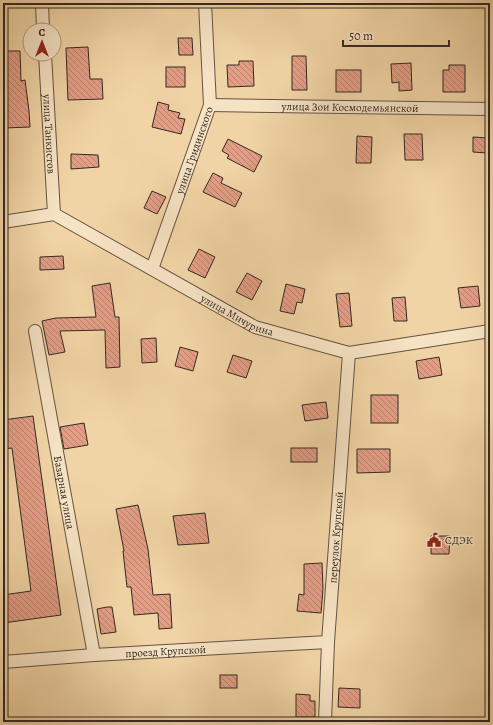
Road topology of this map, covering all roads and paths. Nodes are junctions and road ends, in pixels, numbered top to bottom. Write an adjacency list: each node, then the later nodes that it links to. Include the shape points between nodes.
1 (42, 3): 3 (street)
2 (205, 3): 5 (street, улица Гридинского)
3 (43, 22)
4 (45, 62): 7 (street, улица Танкистов)
5 (210, 105): 6 (street, улица Зои Космодемьянской); 9 (street, улица Гридинского)
6 (490, 109)
7 (54, 214): 8 (street); 9 (street, улица Мичурина)
8 (3, 222)
9 (152, 269): 12 (street, улица Мичурина, via 255,327)
10 (35, 331): 14 (street, Базарная улица)
11 (490, 331): 12 (street, улица Мичурина)
12 (349, 353): 13 (street, переулок Крупской)
13 (328, 642): 14 (street, проезд Крупской); 16 (street, переулок Крупской)
14 (94, 655): 15 (street, проезд Крупской)
15 (3, 662)
16 (325, 722)

